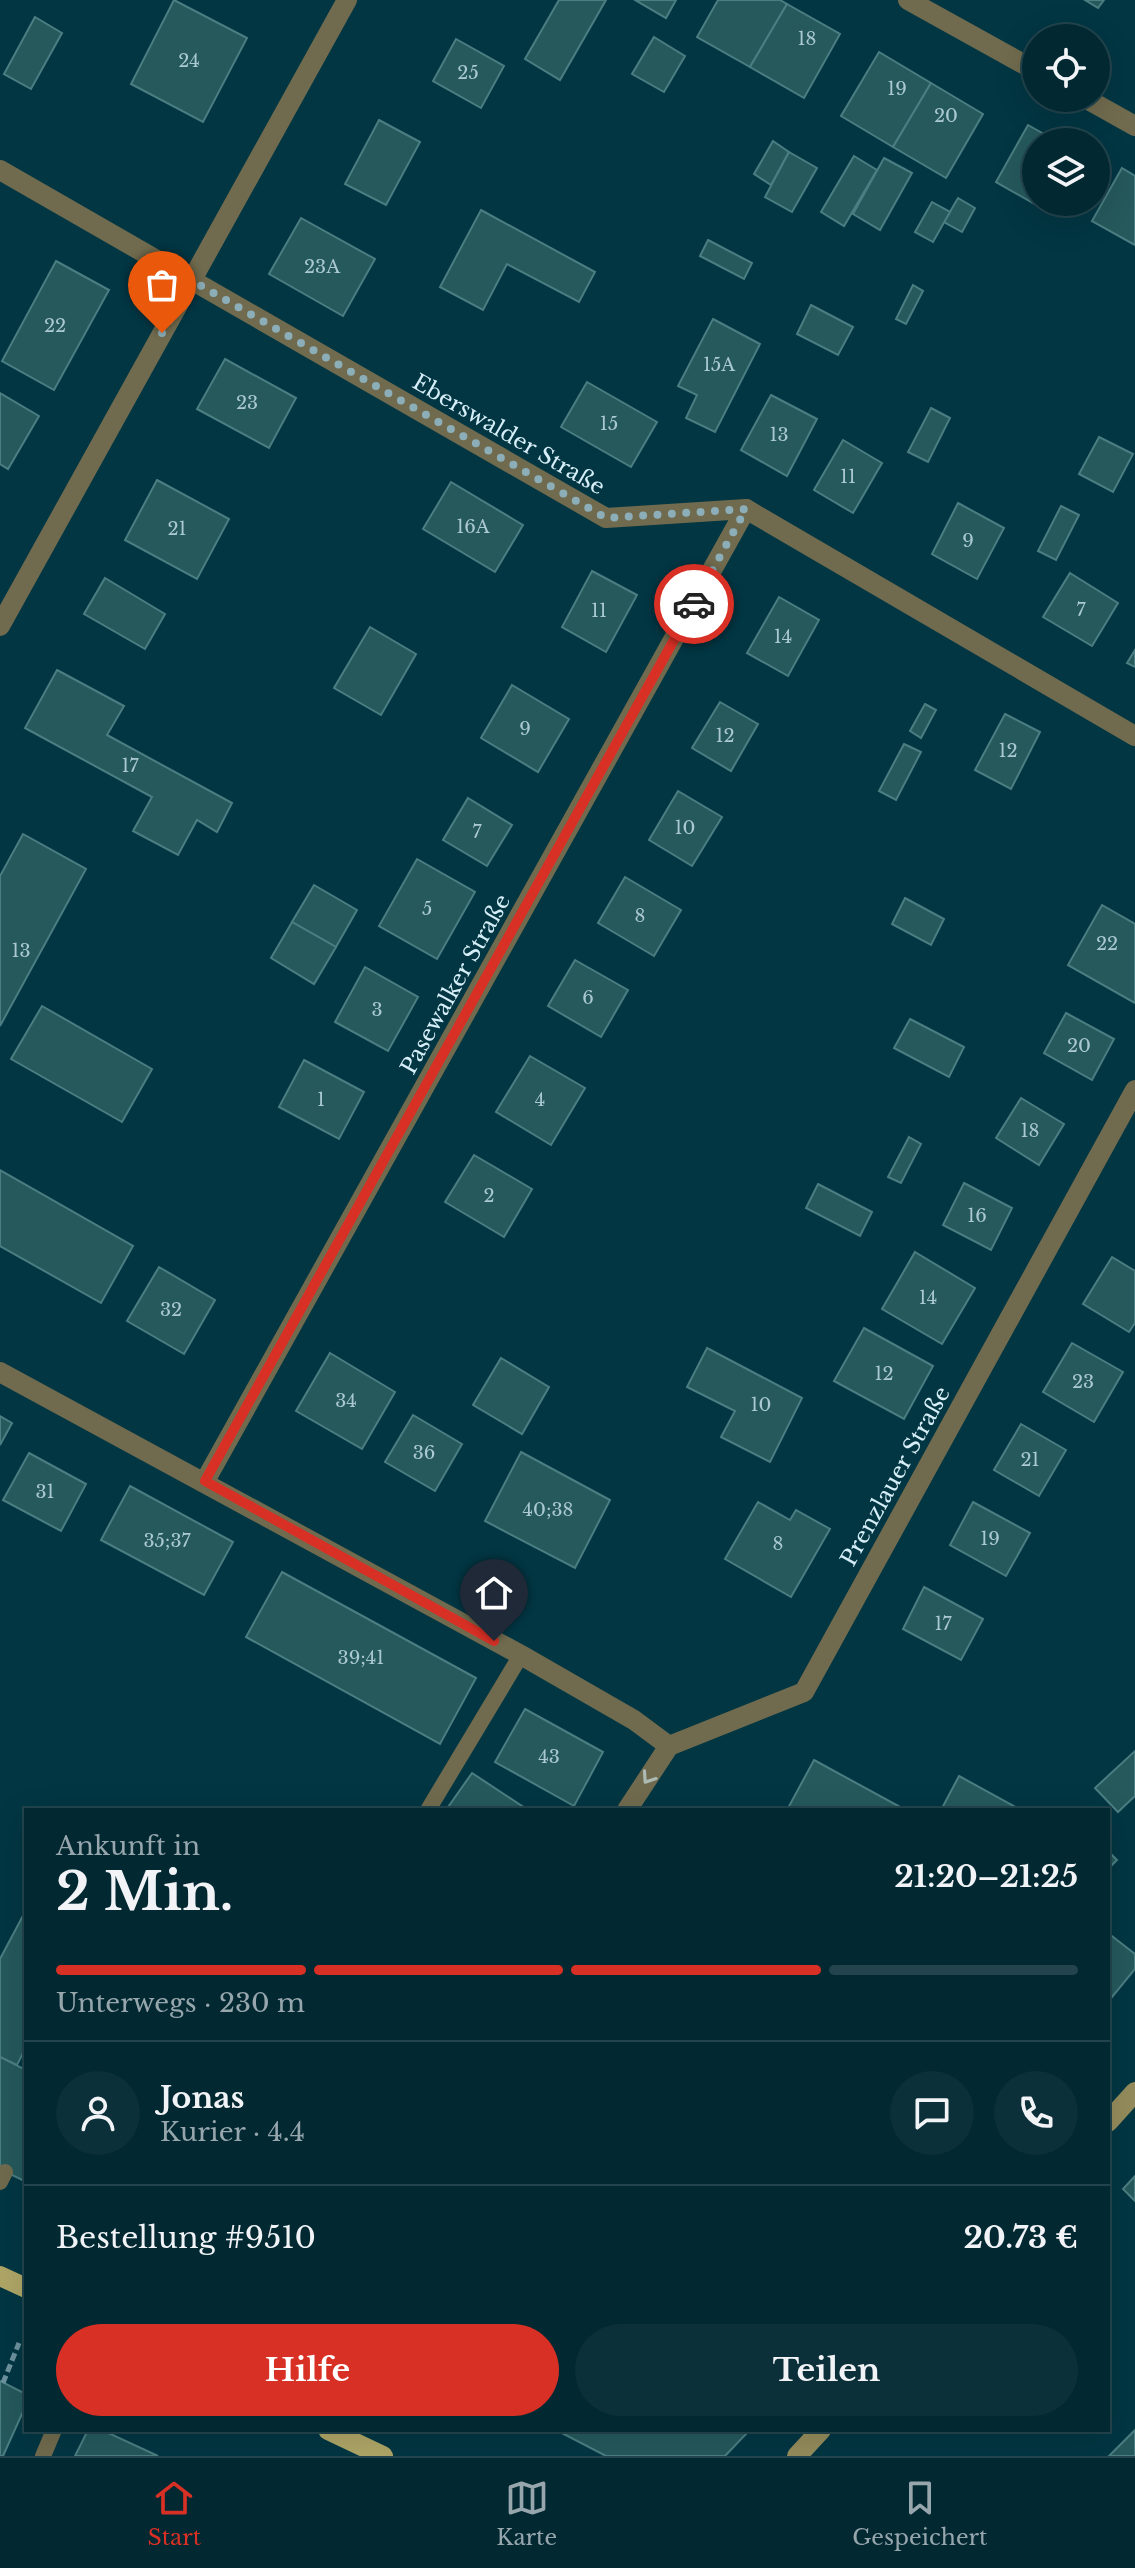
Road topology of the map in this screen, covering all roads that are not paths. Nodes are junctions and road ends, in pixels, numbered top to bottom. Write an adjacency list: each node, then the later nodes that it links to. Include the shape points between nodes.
1 (347, 0): 7 (street)
2 (908, 0): 3 (street)
3 (1022, 63)
4 (1110, 112): 5 (street)
5 (1135, 126)
6 (0, 170): 7 (street, Eberswalder Straße)
7 (191, 280): 8 (street, Eberswalder Straße, via 606,518); 9 (street)
8 (746, 509): 10 (street); 13 (street, Pasewalker Straße)
9 (0, 626)
10 (1135, 736)
11 (1135, 1090): 15 (street, Prenzlauer Straße, via 804,1692)
12 (0, 1372): 13 (street)
13 (205, 1481): 14 (street)
14 (521, 1655): 15 (street); 16 (lane)
15 (669, 1746): 17 (street, one-way to 17)
16 (429, 1808)
17 (628, 1808)
18 (1135, 2092): 19 (street)
19 (1110, 2120)
20 (0, 2276): 21 (main road)
21 (24, 2287)
22 (53, 2432): 25 (lane)
23 (332, 2432): 26 (main road)
24 (819, 2432): 27 (street)
25 (43, 2456)
26 (383, 2456)
27 (797, 2456)

